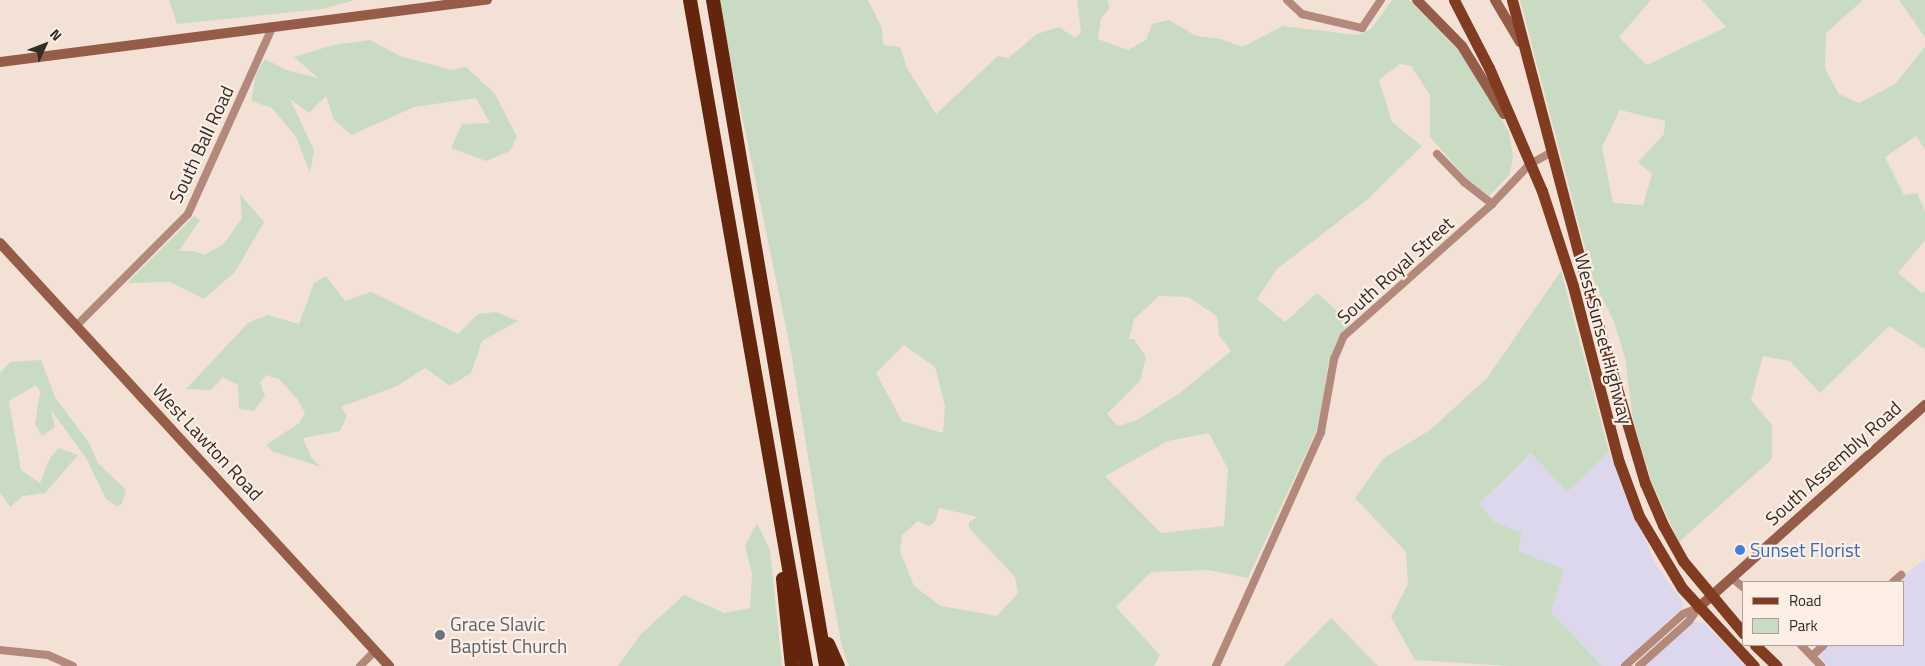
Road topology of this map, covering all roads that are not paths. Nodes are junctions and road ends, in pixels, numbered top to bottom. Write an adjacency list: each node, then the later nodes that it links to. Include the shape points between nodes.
1 (487, 0): 10 (street)
2 (713, 0): 28 (highway)
3 (1287, 0): 4 (street, via 1302,14 1363,27)
4 (1381, 0)
5 (1417, 0): 13 (street, via 1443,24 1477,66)
6 (1454, 0): 13 (main road, West Sunset Highway, via 1489,68)
7 (1496, 0): 11 (street)
8 (1512, 0): 11 (main road, West Sunset Highway)
9 (690, 1): 21 (highway)
10 (273, 26): 12 (street); 19 (street, South Ball Road, via 188,214)
11 (1527, 54): 14 (main road, West Sunset Highway)
12 (0, 62)
13 (1524, 149): 16 (main road, West Sunset Highway)
14 (1553, 151): 16 (street, South Royal Street); 26 (main road, West Sunset Highway, via 1586,283 1645,483 1670,539)
15 (1437, 154): 17 (street, via 1464,182)
16 (1530, 164): 17 (street, South Royal Street); 27 (main road, West Sunset Highway, via 1558,236 1628,489 1650,538)
17 (1492, 204): 43 (street, South Royal Street, via 1349,331 1341,342 1334,358 1321,432)
18 (0, 243): 19 (street, West Lawton Road)
19 (76, 326): 34 (street, West Lawton Road)
20 (1925, 405): 23 (street, South Assembly Road, via 1794,520)
21 (784, 543): 39 (highway, via 782,584); 40 (highway)
22 (1901, 575): 24 (street)
23 (1733, 579): 25 (street); 26 (street, South Assembly Road)
24 (1894, 581)
25 (1742, 586)
26 (1711, 597): 27 (street, South Assembly Road); 29 (main road, West Sunset Highway)
27 (1698, 608): 44 (street, South Assembly Road, via 1683,614); 45 (street, South Assembly Road, via 1689,621); 46 (main road, West Sunset Highway)
28 (823, 630): 41 (highway); 42 (highway)
29 (1742, 632)
30 (1756, 646): 47 (main road)
31 (1802, 646): 35 (street)
32 (1823, 646): 35 (street)
33 (0, 650): 36 (street, via 48,655)
34 (376, 651): 37 (street); 38 (street, West Lawton Road)
35 (1812, 656): 48 (street)
36 (73, 666)
37 (360, 666)
38 (390, 666)
39 (792, 666)
40 (806, 666)
41 (826, 666)
42 (838, 666)
43 (1216, 666)
44 (1625, 666)
45 (1639, 666)
46 (1754, 666)
47 (1777, 666)
48 (1821, 666)

